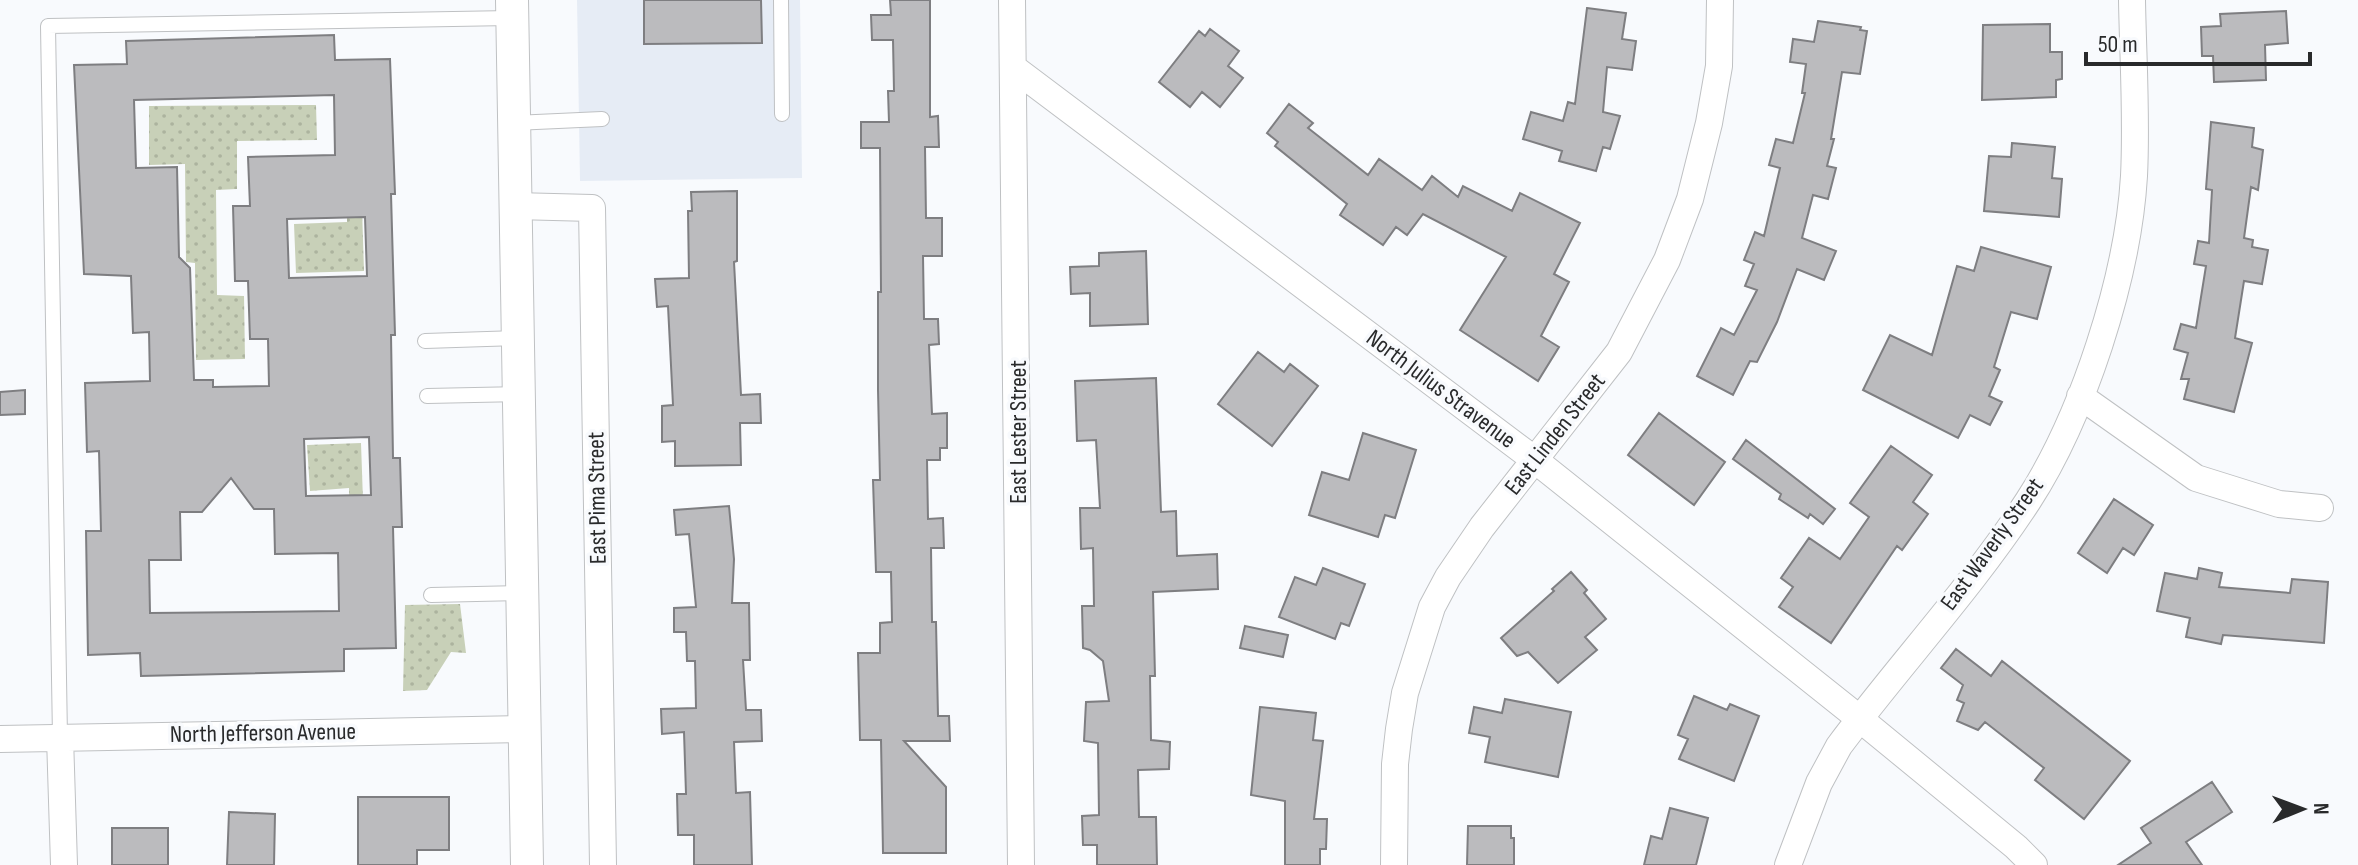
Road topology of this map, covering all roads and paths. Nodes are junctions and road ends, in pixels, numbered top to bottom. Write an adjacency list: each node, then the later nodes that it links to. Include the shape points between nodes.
1 (781, 0): 7 (lane)
2 (1012, 0): 6 (street, East Lester Street)
3 (1720, 0): 16 (street, East Linden Street, via 1719,66 1709,123 1690,199 1667,260 1619,352)
4 (2132, 0): 15 (street, East Waverly Street, via 2133,178 2125,240 2111,304)
5 (512, 9): 9 (street); 22 (lane, via 48,26)
6 (1015, 69): 16 (street, North Julius Stravenue); 27 (street, East Lester Street)
7 (782, 114)
8 (602, 119): 9 (lane)
9 (514, 123): 10 (street)
10 (515, 206): 11 (street); 26 (street, East Pima Street, via 592,208)
11 (519, 338): 12 (lane); 13 (street)
12 (425, 341)
13 (520, 394): 14 (lane); 18 (street)
14 (427, 396)
15 (2080, 396): 17 (street, via 2196,478 2279,504); 20 (street, East Waverly Street, via 2028,501)
16 (1536, 462): 20 (street, North Julius Stravenue); 28 (street, East Linden Street, via 1482,527 1432,607 1399,729)
17 (2320, 508)
18 (523, 593): 19 (lane); 21 (street)
19 (431, 595)
20 (1860, 719): 29 (street, East Waverly Street, via 1819,783); 30 (street, North Julius Stravenue)
21 (526, 729): 22 (street, North Jefferson Avenue); 25 (street)
22 (60, 737): 23 (street, North Jefferson Avenue); 24 (street)
23 (0, 739)
24 (64, 865)
25 (527, 865)
26 (603, 865)
27 (1021, 865)
28 (1394, 865)
29 (1788, 865)
30 (2034, 865)

